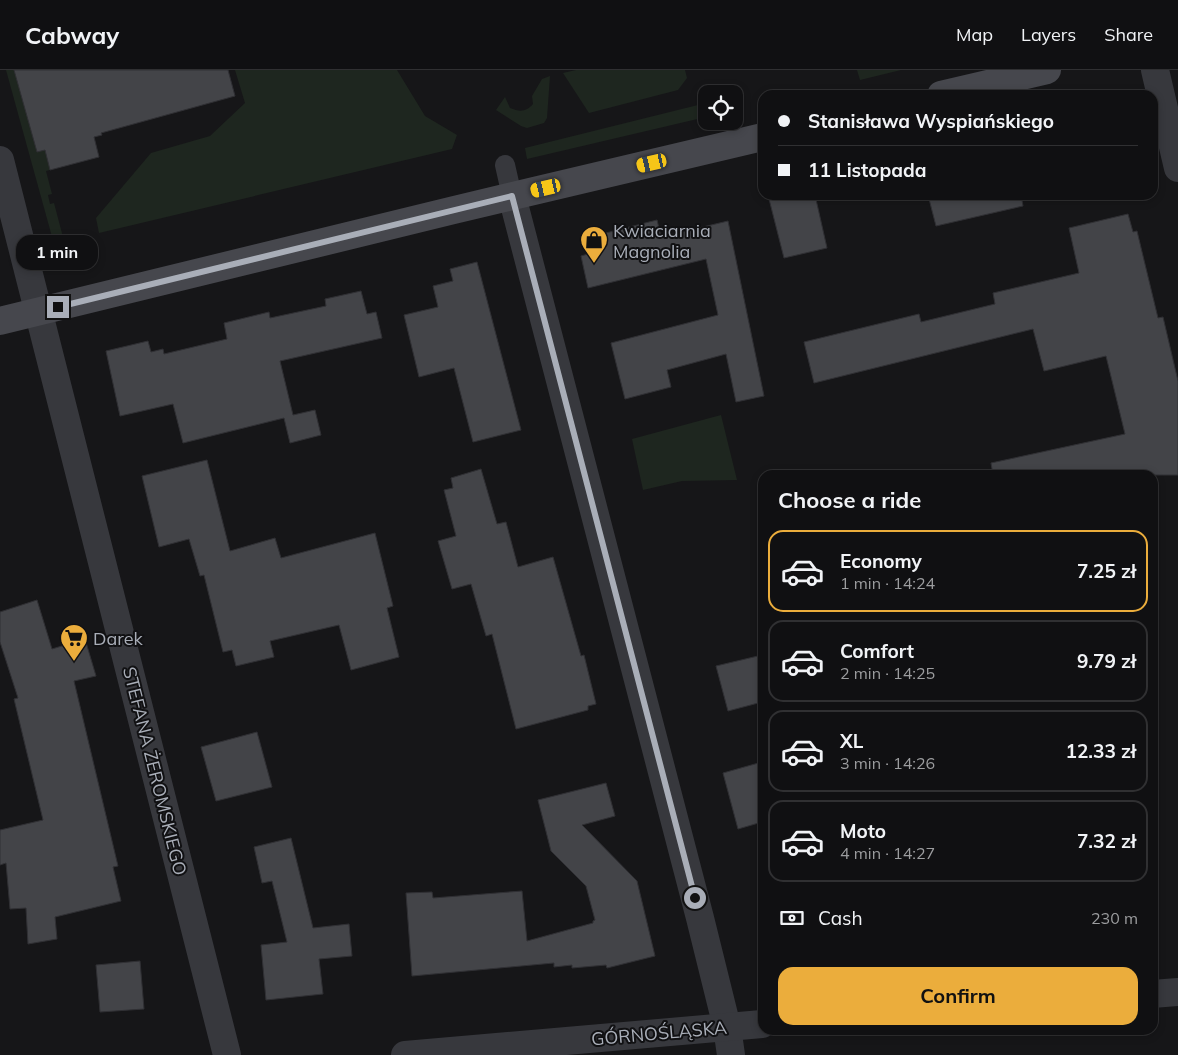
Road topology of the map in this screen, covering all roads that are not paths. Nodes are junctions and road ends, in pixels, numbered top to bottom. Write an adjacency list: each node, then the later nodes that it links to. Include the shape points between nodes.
1 (1047, 70): 3 (street)
2 (1155, 70): 7 (street)
3 (962, 90)
4 (758, 138): 8 (street)
5 (0, 160): 9 (street, STEFANA ŻEROMSKIEGO)
6 (505, 165): 8 (lane)
7 (1178, 168)
8 (512, 196): 9 (street); 14 (street)
9 (39, 312): 10 (street); 15 (street, STEFANA ŻEROMSKIEGO)
10 (0, 321)
11 (1178, 992): 12 (street)
12 (1158, 994)
13 (758, 1024): 14 (street, GÓRNOŚLĄSKA)
14 (727, 1027): 16 (street, GÓRNOŚLĄSKA); 17 (street)
15 (227, 1055)
16 (405, 1055)
17 (731, 1055)

